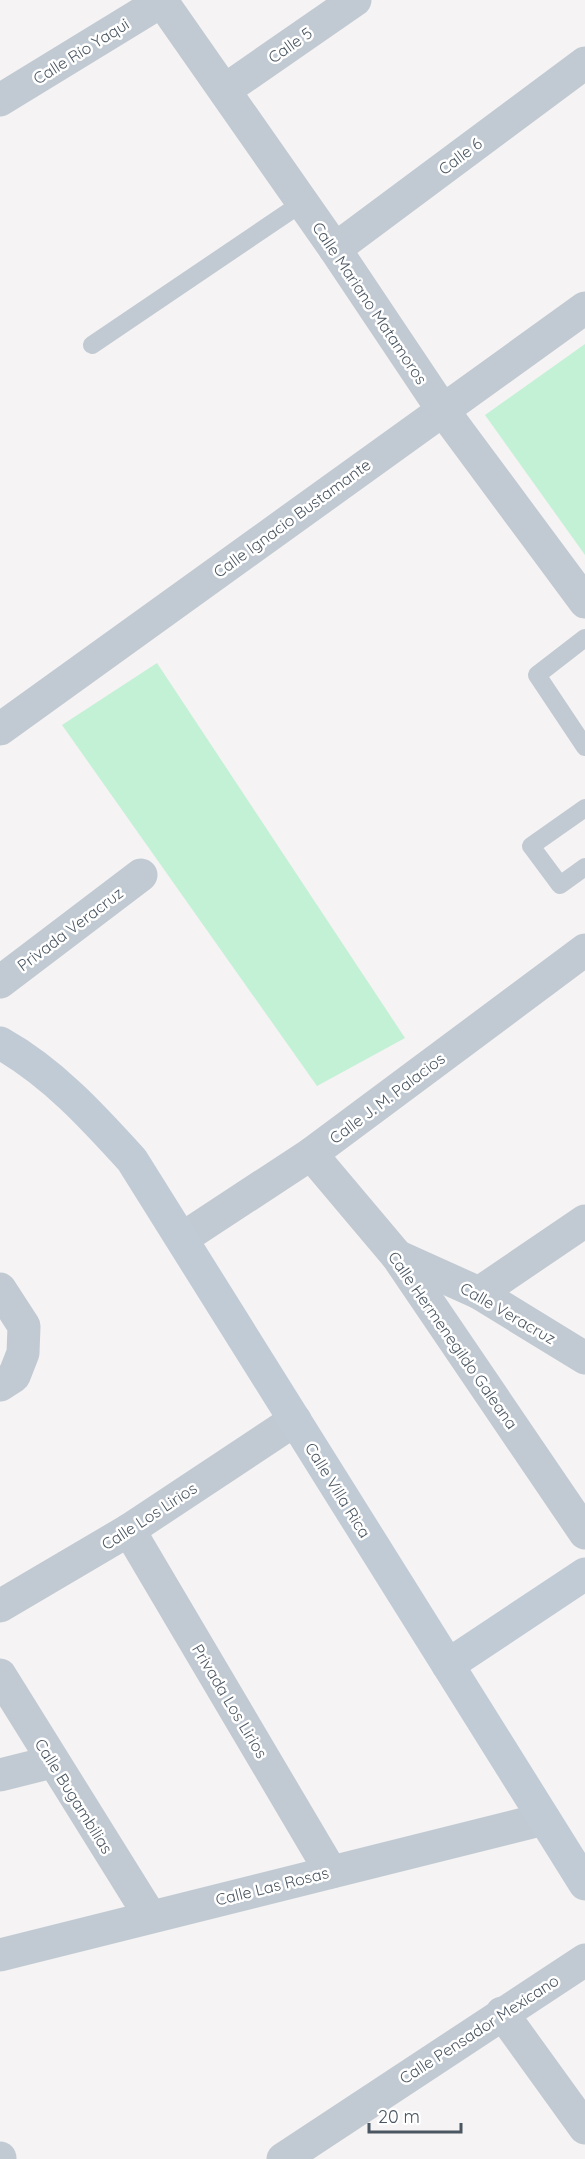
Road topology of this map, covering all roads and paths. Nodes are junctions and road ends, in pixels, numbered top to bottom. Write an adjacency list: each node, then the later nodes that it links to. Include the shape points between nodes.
1 (355, 0): 4 (street, Calle 5)
2 (162, 1): 4 (street, Calle Mariano Matamoros); 5 (street, Calle Río Yaqui)
3 (585, 63): 7 (street, Calle 6)
4 (225, 90): 6 (street, Calle Mariano Matamoros)
5 (0, 100)
6 (302, 203): 7 (street, Calle Mariano Matamoros); 9 (lane)
7 (335, 249): 10 (street, Calle Mariano Matamoros)
8 (585, 308): 10 (street, Calle Ignacio Bustamante)
9 (92, 345)
10 (442, 409): 11 (street, Calle Mariano Matamoros); 13 (street, Calle Ignacio Bustamante)
11 (585, 603)
12 (585, 638): 14 (lane, via 537,675)
13 (0, 729)
14 (585, 747)
15 (585, 808): 16 (lane, via 531,846 560,885)
16 (585, 867)
17 (141, 875): 19 (street, Privada Veracruz)
18 (585, 951): 21 (street, Calle J. M. Palacios)
19 (0, 982)
20 (0, 1043): 23 (main road, Calle Villa Rica, via 80,1104 132,1160)
21 (311, 1154): 23 (street, Calle J. M. Palacios); 24 (street, Calle Hermenegildo Galeana)
22 (585, 1221): 26 (street)
23 (183, 1238): 29 (main road, Calle Villa Rica)
24 (397, 1256): 26 (street, Calle Veracruz); 31 (street, Calle Hermenegildo Galeana)
25 (0, 1289): 28 (street, via 24,1326 23,1353 14,1376)
26 (479, 1293): 27 (street, Calle Veracruz)
27 (585, 1358)
28 (0, 1385)
29 (295, 1420): 30 (street, Calle Los Lirios); 34 (main road, Calle Villa Rica)
30 (129, 1530): 33 (street, Calle Los Lirios); 39 (street, Privada Los Lirios)
31 (585, 1533)
32 (585, 1574): 34 (main road)
33 (0, 1606)
34 (448, 1665): 38 (main road, Calle Villa Rica)
35 (0, 1675): 36 (street, Calle Bugambilias)
36 (52, 1762): 37 (street); 41 (street, Calle Bugambilias)
37 (0, 1775)
38 (544, 1819): 39 (street, Calle Las Rosas); 40 (main road, Calle Villa Rica)
39 (331, 1872): 41 (street, Calle Las Rosas)
40 (585, 1884)
41 (150, 1916): 42 (street, Calle Las Rosas)
42 (0, 1955)
43 (585, 1960): 44 (street, Calle Pensador Mexicano)
44 (502, 2013): 45 (street); 46 (street, Calle Pensador Mexicano)
45 (585, 2128)
46 (283, 2159)

